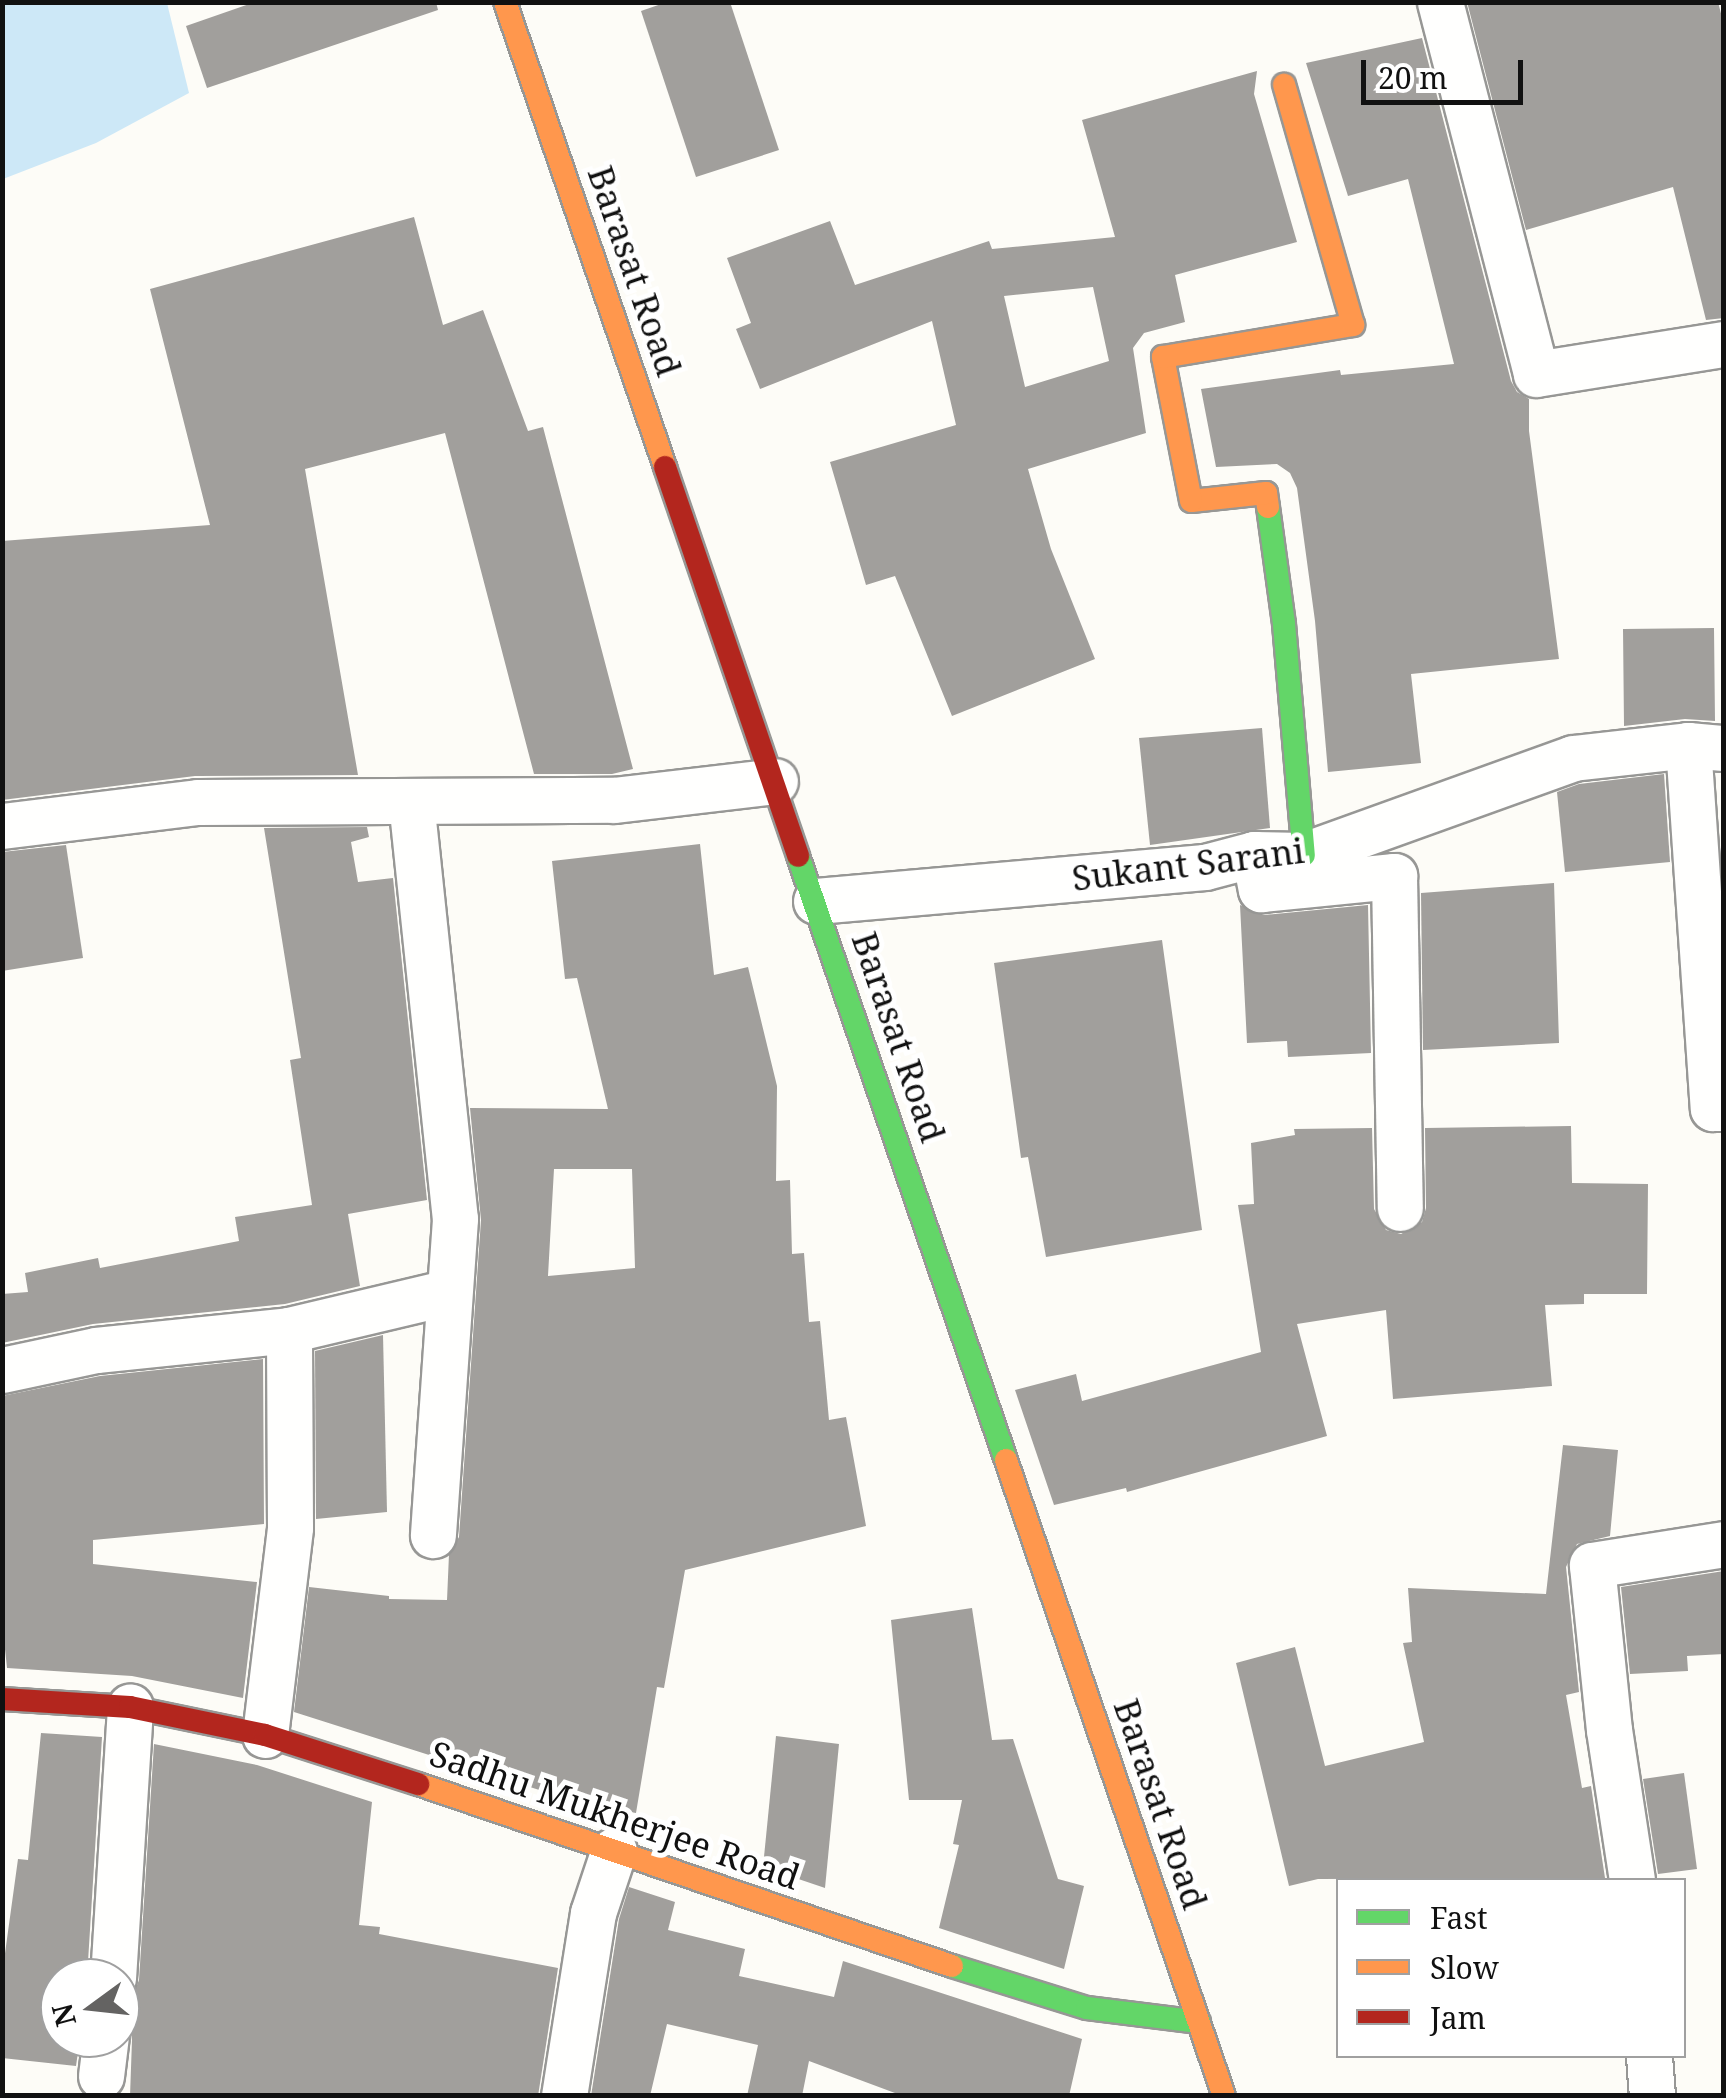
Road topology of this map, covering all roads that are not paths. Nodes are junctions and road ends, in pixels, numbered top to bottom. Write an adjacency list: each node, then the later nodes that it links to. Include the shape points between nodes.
1 (505, 2): 6 (street, Barasat Road)
2 (1440, 2): 4 (street, via 1536,374)
3 (1284, 85): 10 (street, via 1353,325 1163,357 1191,501 1266,493)
4 (1724, 344)
5 (1706, 746): 10 (street, Sukant Sarani, via 1573,758); 12 (street, via 1714,1108)
6 (774, 781): 7 (street, via 614,800); 11 (street, Barasat Road)
7 (411, 801): 8 (street, via 198,802); 14 (street, via 455,1219)
8 (2, 826)
9 (1254, 854): 10 (street, Sukant Sarani); 11 (street, Sukant Sarani, via 1205,868); 13 (street, via 1261,889 1394,876)
10 (1304, 855)
11 (816, 901): 25 (street, Barasat Road)
12 (1724, 1108)
13 (1400, 1208)
14 (448, 1292): 15 (street); 17 (street)
15 (289, 1330): 16 (street, via 96,1350); 21 (street, via 290,1527)
16 (2, 1370)
17 (433, 1535)
18 (1724, 1544): 23 (street, via 1592,1565)
19 (2, 1698): 20 (street, Sadhu Mukherjee Road)
20 (130, 1707): 21 (street, Sadhu Mukherjee Road); 24 (street)
21 (265, 1734): 22 (street, Sadhu Mukherjee Road)
22 (614, 1850): 25 (street, Sadhu Mukherjee Road, via 1024,1990 1087,2008); 27 (street, via 593,1913)
23 (1632, 1878)
24 (114, 1958)
25 (1199, 2022): 28 (street, Barasat Road)
26 (1649, 2058): 29 (street)
27 (564, 2096)
28 (1224, 2096)
29 (1652, 2096)

